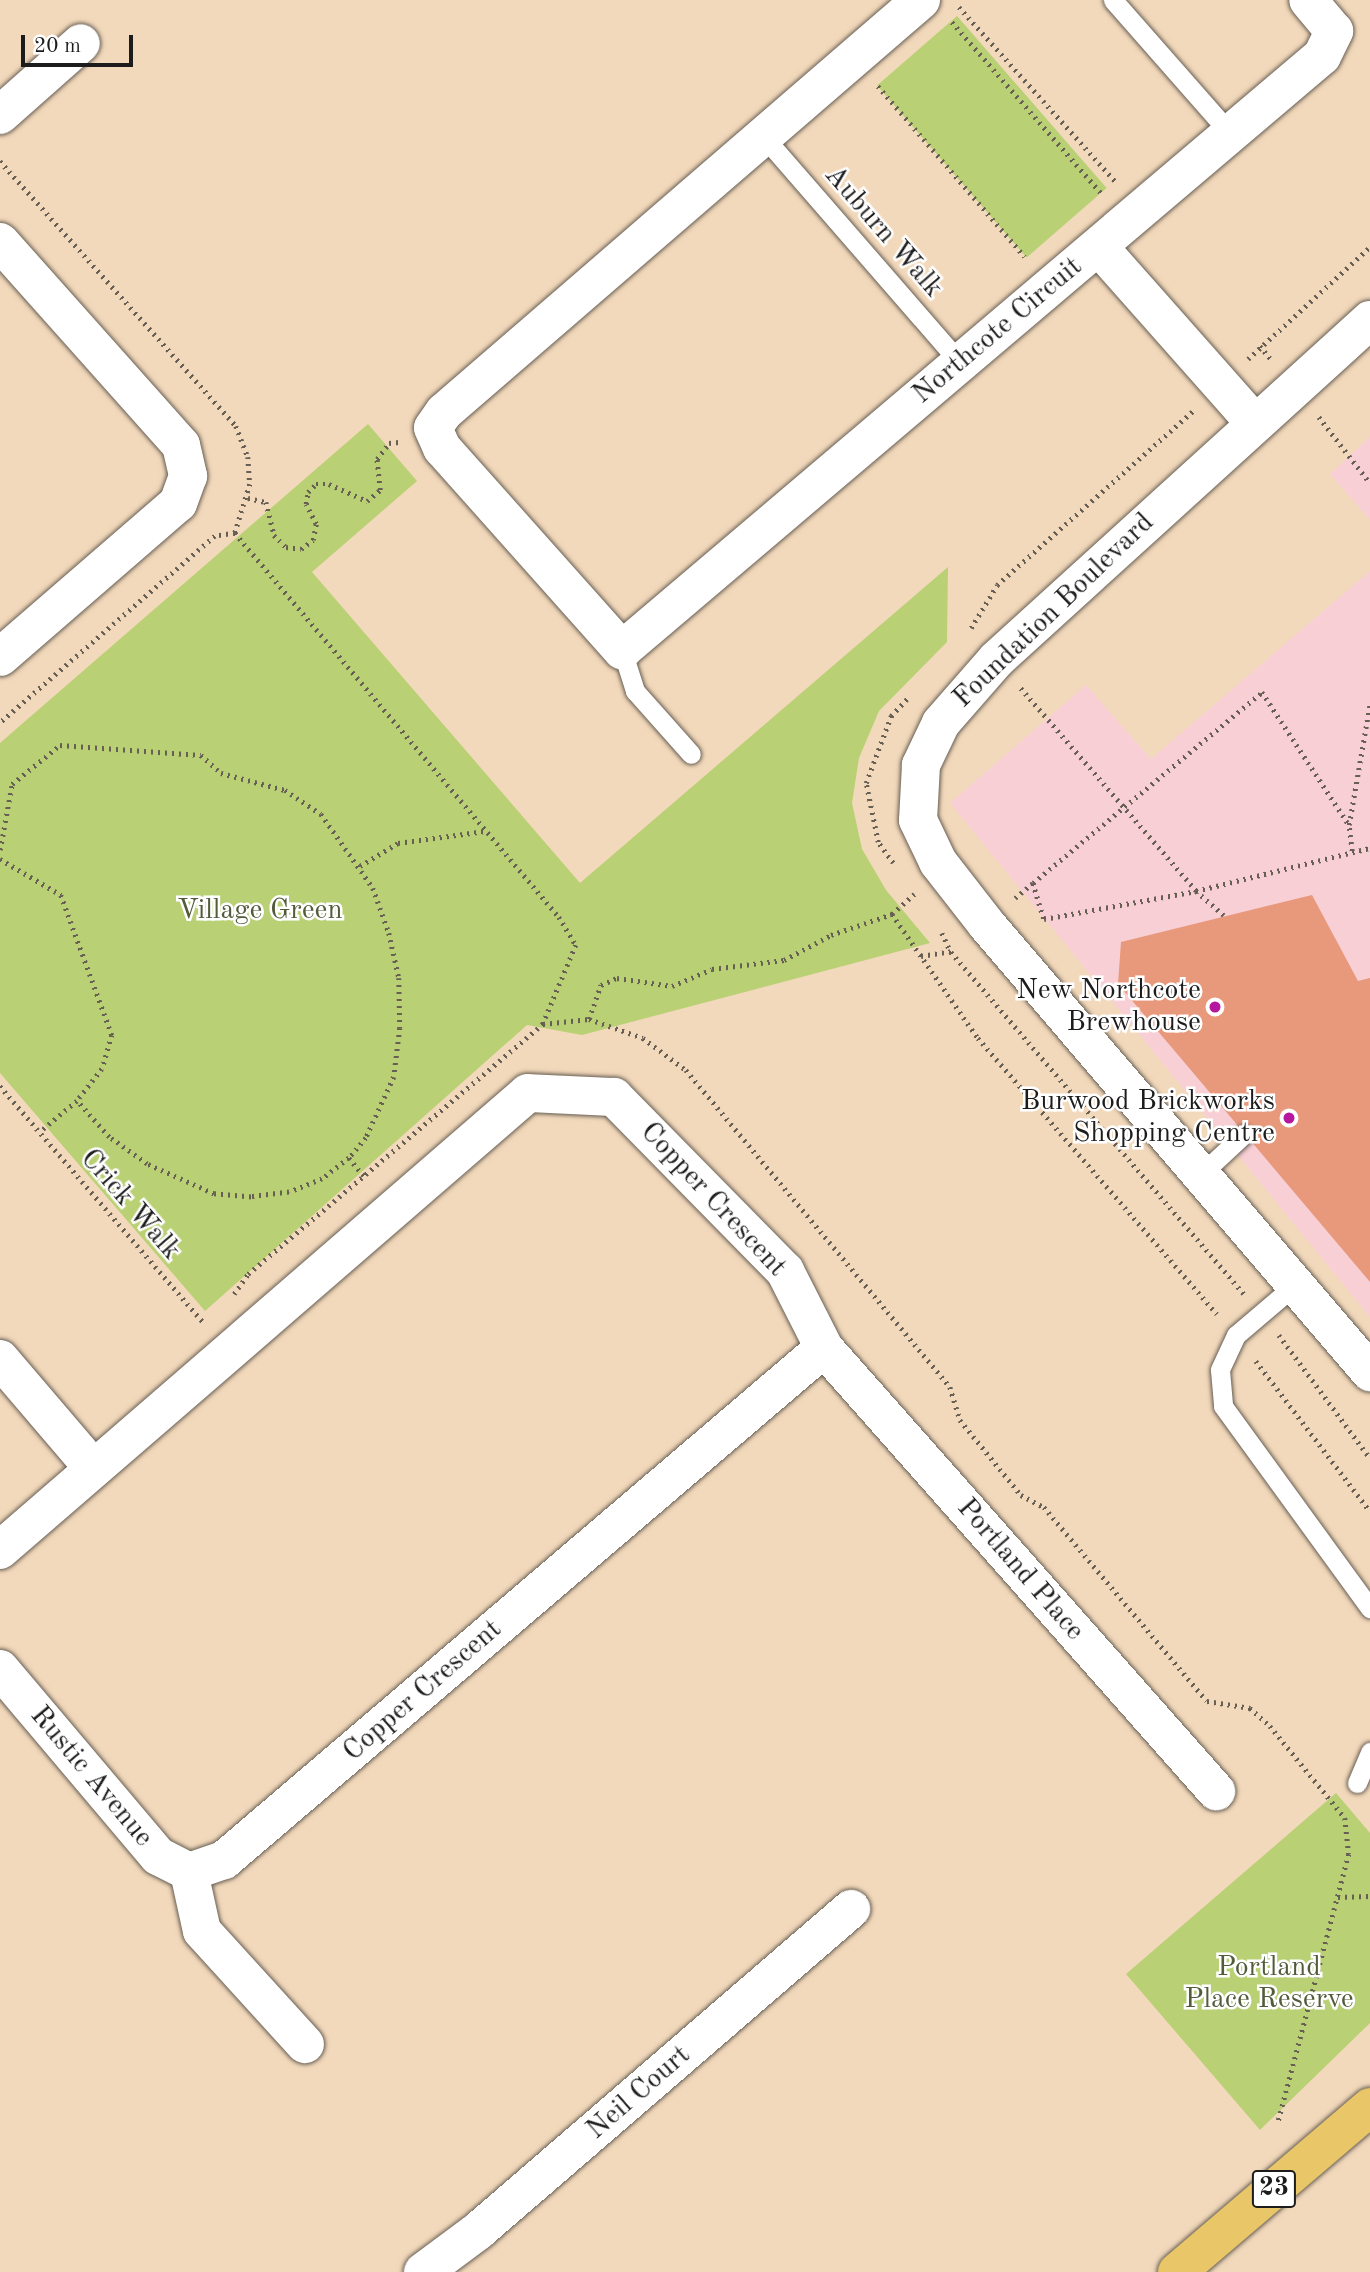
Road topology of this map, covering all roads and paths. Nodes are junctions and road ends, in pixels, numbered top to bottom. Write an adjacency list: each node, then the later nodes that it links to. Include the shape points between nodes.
1 (1113, 0): 7 (lane)
2 (1308, 0): 7 (street, Northcote Circuit, via 1334,32 1322,56)
3 (948, 5): 5 (street); 9 (path); 9 (path)
4 (82, 43): 6 (street)
5 (851, 57): 8 (street); 13 (path)
6 (0, 115)
7 (1229, 132): 9 (street, Northcote Circuit)
8 (763, 136): 15 (lane, Auburn Walk); 18 (street, via 444,412 433,428)
9 (1134, 216): 11 (street, Northcote Circuit)
10 (0, 242): 22 (street, via 181,445 188,476 178,503)
11 (1099, 247): 13 (street, Northcote Circuit); 16 (street)
12 (1370, 247): 16 (path)
13 (1051, 286): 15 (street, Northcote Circuit)
14 (1370, 320): 17 (street, Foundation Boulevard)
15 (960, 363): 21 (street, Northcote Circuit)
16 (1222, 386): 17 (street); 23 (path, via 997,585 966,636)
17 (1254, 422): 23 (street, Foundation Boulevard)
18 (437, 437): 19 (path, via 389,443 377,459 380,490 368,501 329,484 316,484 307,492 306,505 316,524 313,540 301,549 286,547 274,535 266,502); 21 (street)
19 (248, 498)
20 (235, 533): 29 (path)
21 (622, 650): 26 (lane, via 635,691)
22 (0, 657)
23 (996, 660): 27 (path); 51 (street, Foundation Boulevard, via 941,723 921,765 918,820 938,862 987,925)
24 (919, 686): 35 (path, via 891,716 866,783 878,842)
25 (1370, 703): 28 (path)
26 (691, 754)
27 (1121, 807): 28 (path, via 1262,692); 37 (path); 38 (path)
28 (1349, 825): 32 (path)
29 (486, 831): 34 (path, via 398,843); 45 (path, via 559,917 576,945)
30 (1370, 848): 32 (path)
31 (0, 850): 34 (path, via 12,784 60,745 201,755 221,773 285,790 321,814)
32 (1352, 851): 38 (path)
33 (0, 859): 47 (path, via 61,895 112,1035 102,1069)
34 (360, 866): 50 (path, via 389,933 398,978 400,1028 394,1077 381,1111)
35 (900, 873)
36 (908, 883): 39 (path)
37 (1033, 883)
38 (1196, 891): 40 (path); 42 (path)
39 (923, 904)
40 (1073, 913)
41 (892, 914): 55 (path, via 978,1038)
42 (1224, 915)
43 (938, 925): 54 (path, via 951,952)
44 (589, 1019): 71 (path, via 643,1038 686,1070 950,1387 960,1420 1021,1495 1044,1507 1207,1701 1250,1708 1270,1726 1345,1818 1349,1854)
45 (543, 1024)
46 (0, 1086): 48 (path, Crick Walk)
47 (77, 1101): 48 (path); 50 (path, via 108,1137 181,1183 214,1194 251,1197 289,1192 322,1179)
48 (40, 1132): 57 (path, Crick Walk)
49 (1243, 1135): 51 (lane)
50 (349, 1158): 52 (path)
51 (1200, 1175): 53 (street, Foundation Boulevard)
52 (364, 1176)
53 (1296, 1284): 54 (lane); 59 (street, Foundation Boulevard)
54 (1262, 1315): 55 (lane); 60 (path, via 1298,1356)
55 (1236, 1335): 62 (path); 64 (lane, via 1220,1370 1223,1406)
56 (824, 1348): 57 (street, Copper Crescent, via 785,1271 614,1097 528,1093); 68 (street, Portland Place); 69 (street, Copper Crescent, via 224,1860)
57 (229, 1350): 61 (street, Copper Crescent)
58 (0, 1359): 61 (street)
59 (1370, 1372)
60 (1370, 1458)
61 (93, 1468): 63 (street, Copper Crescent)
62 (1370, 1511)
63 (0, 1550)
64 (1370, 1608)
65 (0, 1669): 69 (street, Rustic Avenue, via 158,1856)
66 (1370, 1752): 67 (lane)
67 (1357, 1783)
68 (1216, 1791)
69 (189, 1872): 73 (street, via 202,1931)
70 (1370, 1896): 71 (path)
71 (1338, 1898): 75 (path)
72 (851, 1909): 76 (street, Neil Court, via 540,2179)
73 (305, 2044)
74 (1370, 2107): 77 (main road, 23)
75 (1278, 2122)
76 (423, 2272)
77 (1177, 2272)

